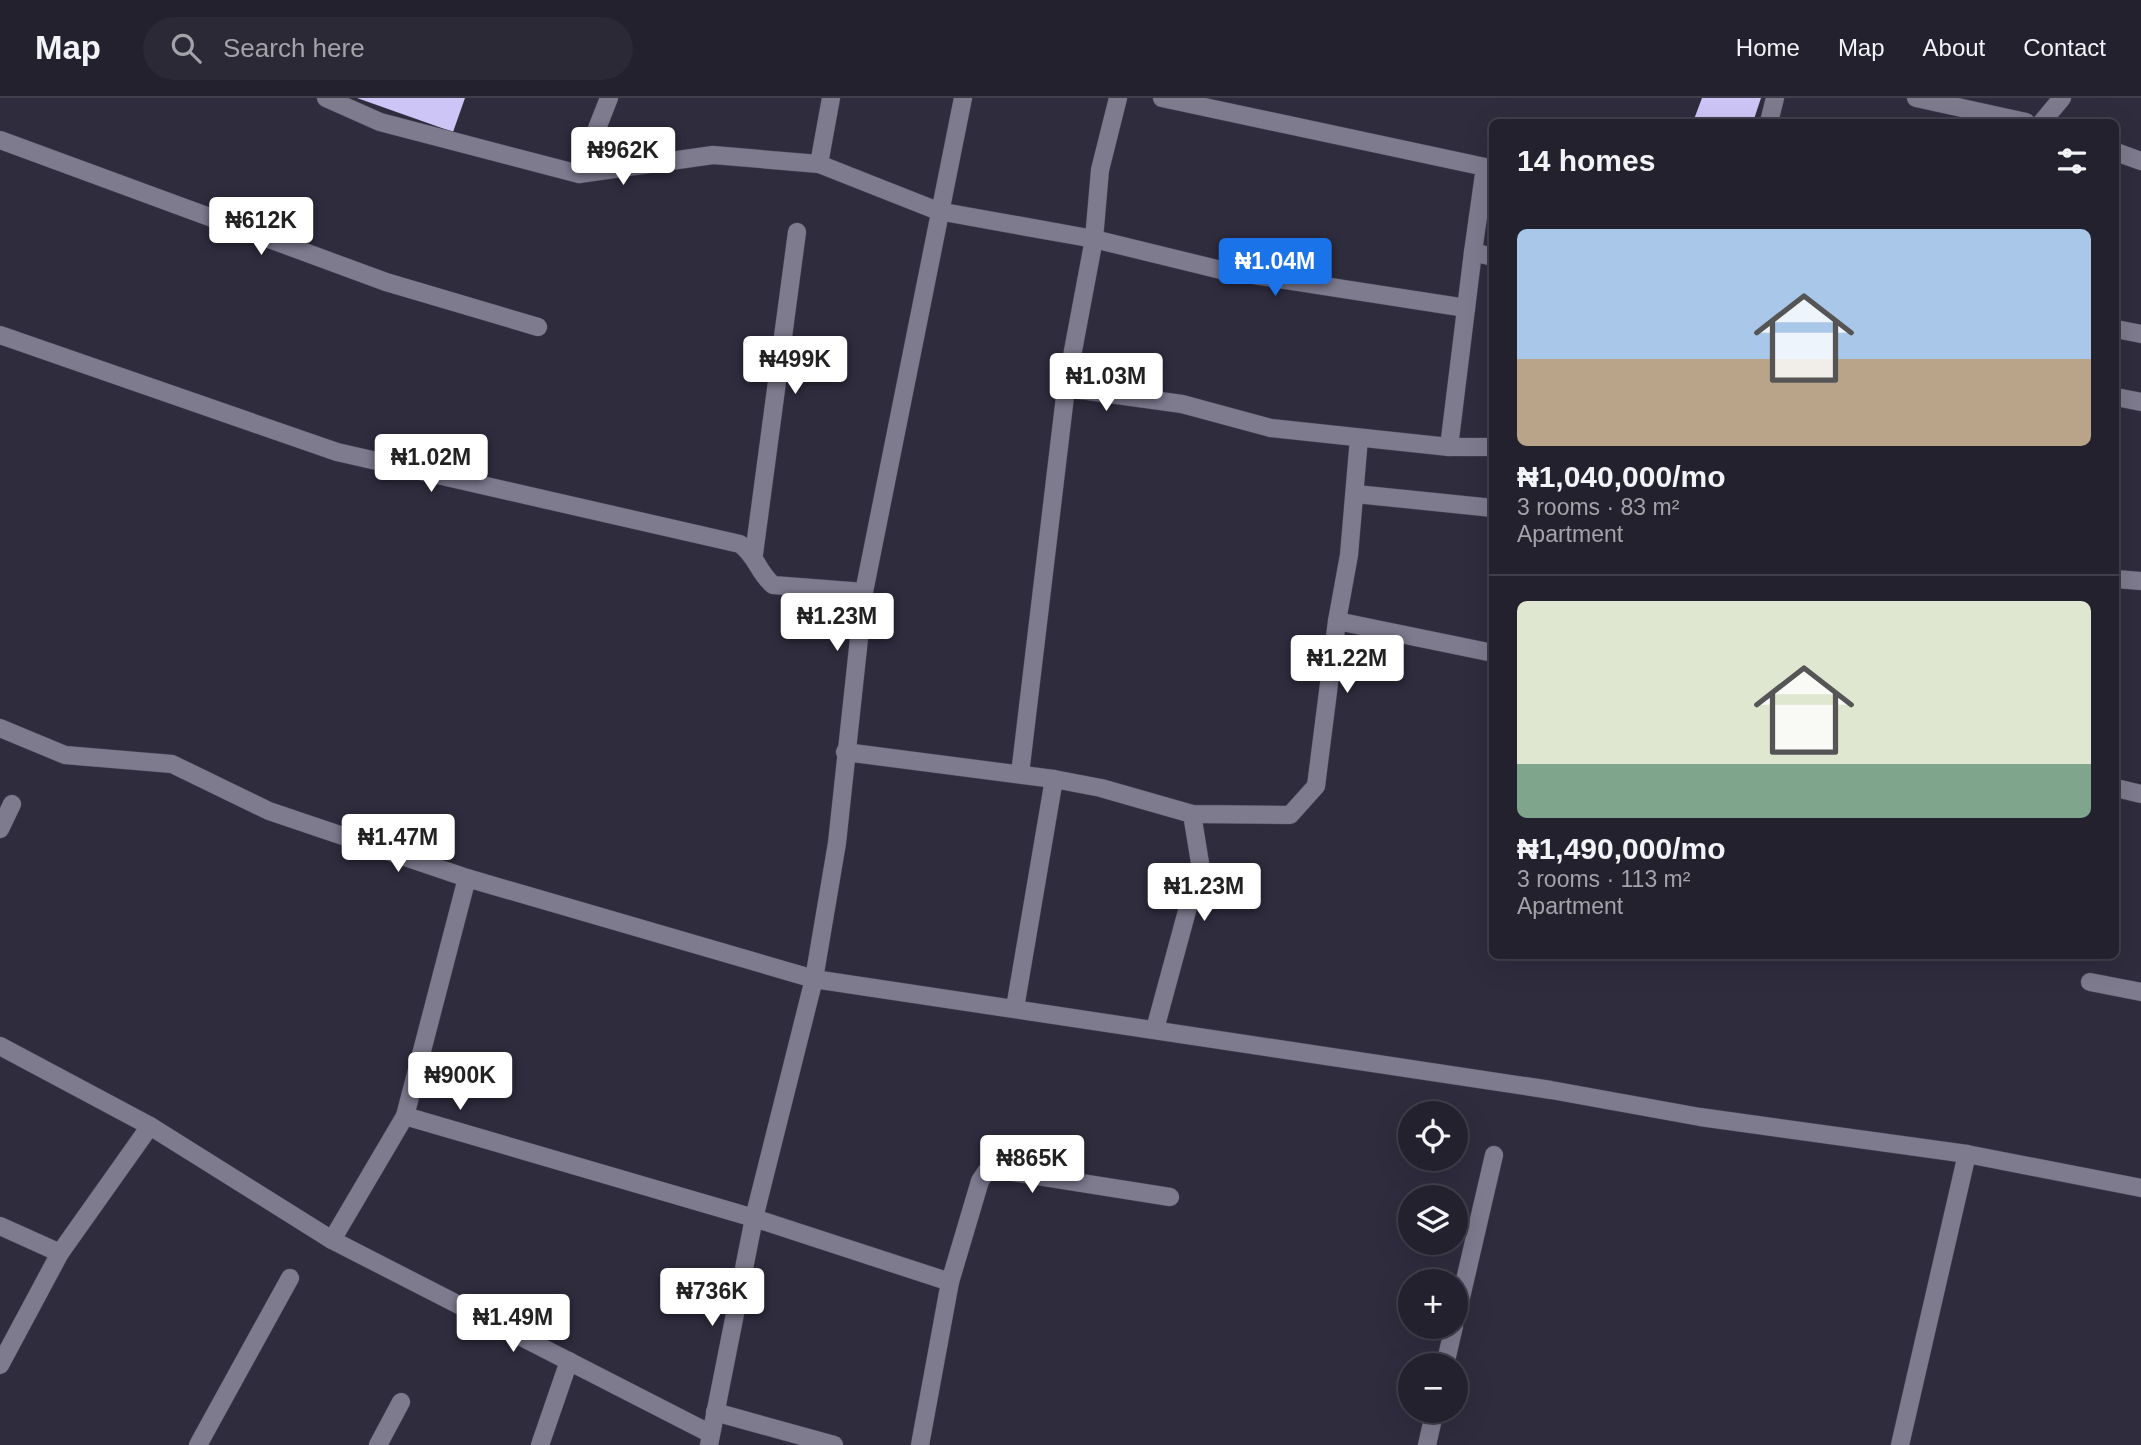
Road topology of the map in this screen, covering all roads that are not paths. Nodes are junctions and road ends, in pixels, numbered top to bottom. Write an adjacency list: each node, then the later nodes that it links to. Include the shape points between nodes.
1 (326, 98): 17 (street, via 380,122)
2 (609, 98): 17 (street)
3 (831, 98): 16 (street)
4 (963, 98): 18 (street)
5 (1118, 98): 20 (street, via 1100,170)
6 (1162, 98): 21 (street, via 1485,167)
7 (1774, 98): 10 (street)
8 (1916, 98): 11 (street)
9 (2062, 98): 12 (street)
10 (1770, 119)
11 (2012, 119)
12 (2044, 119)
13 (0, 141): 24 (street, via 386,282)
14 (2119, 153): 15 (street)
15 (2141, 161)
16 (819, 164): 17 (street, via 713,155); 18 (street)
17 (579, 174)
18 (938, 211): 20 (street); 39 (street)
19 (797, 232): 36 (street)
20 (1094, 239): 23 (street, via 1220,270); 28 (street)
21 (1473, 252): 22 (street); 23 (street)
22 (1489, 256)
23 (1466, 308): 32 (street)
24 (538, 327)
25 (2119, 329): 26 (street)
26 (2140, 330)
27 (0, 335): 36 (street, via 337,452 740,544)
28 (1066, 388): 31 (street, via 1182,404 1271,428); 44 (street)
29 (2119, 398): 30 (street)
30 (2141, 402)
31 (1359, 438): 32 (street); 34 (street)
32 (1449, 447): 33 (street)
33 (1489, 447)
34 (1356, 494): 35 (street); 40 (street)
35 (1489, 508)
36 (754, 554): 39 (street, via 763,576 773,584)
37 (2119, 579): 38 (street)
38 (2141, 581)
39 (864, 592): 43 (street)
40 (1337, 621): 41 (street); 49 (street, via 1316,786 1290,815)
41 (1489, 652)
42 (0, 728): 51 (street, via 65,755 172,764 269,811)
43 (845, 752): 44 (street); 52 (street)
44 (1020, 775): 45 (street)
45 (1054, 779): 49 (street); 55 (street)
46 (2119, 789): 47 (street)
47 (2141, 794)
48 (12, 804): 50 (street)
49 (1192, 814): 56 (street, via 1200,863)
50 (0, 829)
51 (467, 878): 52 (street); 58 (street)
52 (814, 979): 55 (street); 64 (street)
53 (2090, 982): 54 (street)
54 (2141, 992)
55 (1015, 1008): 56 (street)
56 (1154, 1029): 60 (street, via 1700,1117)
57 (0, 1046): 59 (street)
58 (405, 1116): 64 (street); 66 (street)
59 (150, 1126): 66 (street); 67 (street)
60 (1967, 1154): 62 (street); 83 (street)
61 (1494, 1155): 68 (street)
62 (2141, 1188)
63 (1170, 1197): 70 (street, via 1000,1170 986,1172)
64 (754, 1218): 70 (street); 74 (street)
65 (0, 1226): 67 (street)
66 (332, 1240): 71 (street)
67 (60, 1253): 72 (street)
68 (1468, 1269)
69 (290, 1278): 77 (street)
70 (950, 1282): 81 (street)
71 (569, 1361): 76 (street); 79 (street)
72 (0, 1365)
73 (401, 1402): 78 (street)
74 (715, 1412): 76 (street); 80 (street)
75 (1432, 1423): 82 (street)
76 (710, 1439)
77 (198, 1445)
78 (378, 1445)
79 (540, 1445)
80 (834, 1445)
81 (920, 1445)
82 (1427, 1445)
83 (1900, 1445)

